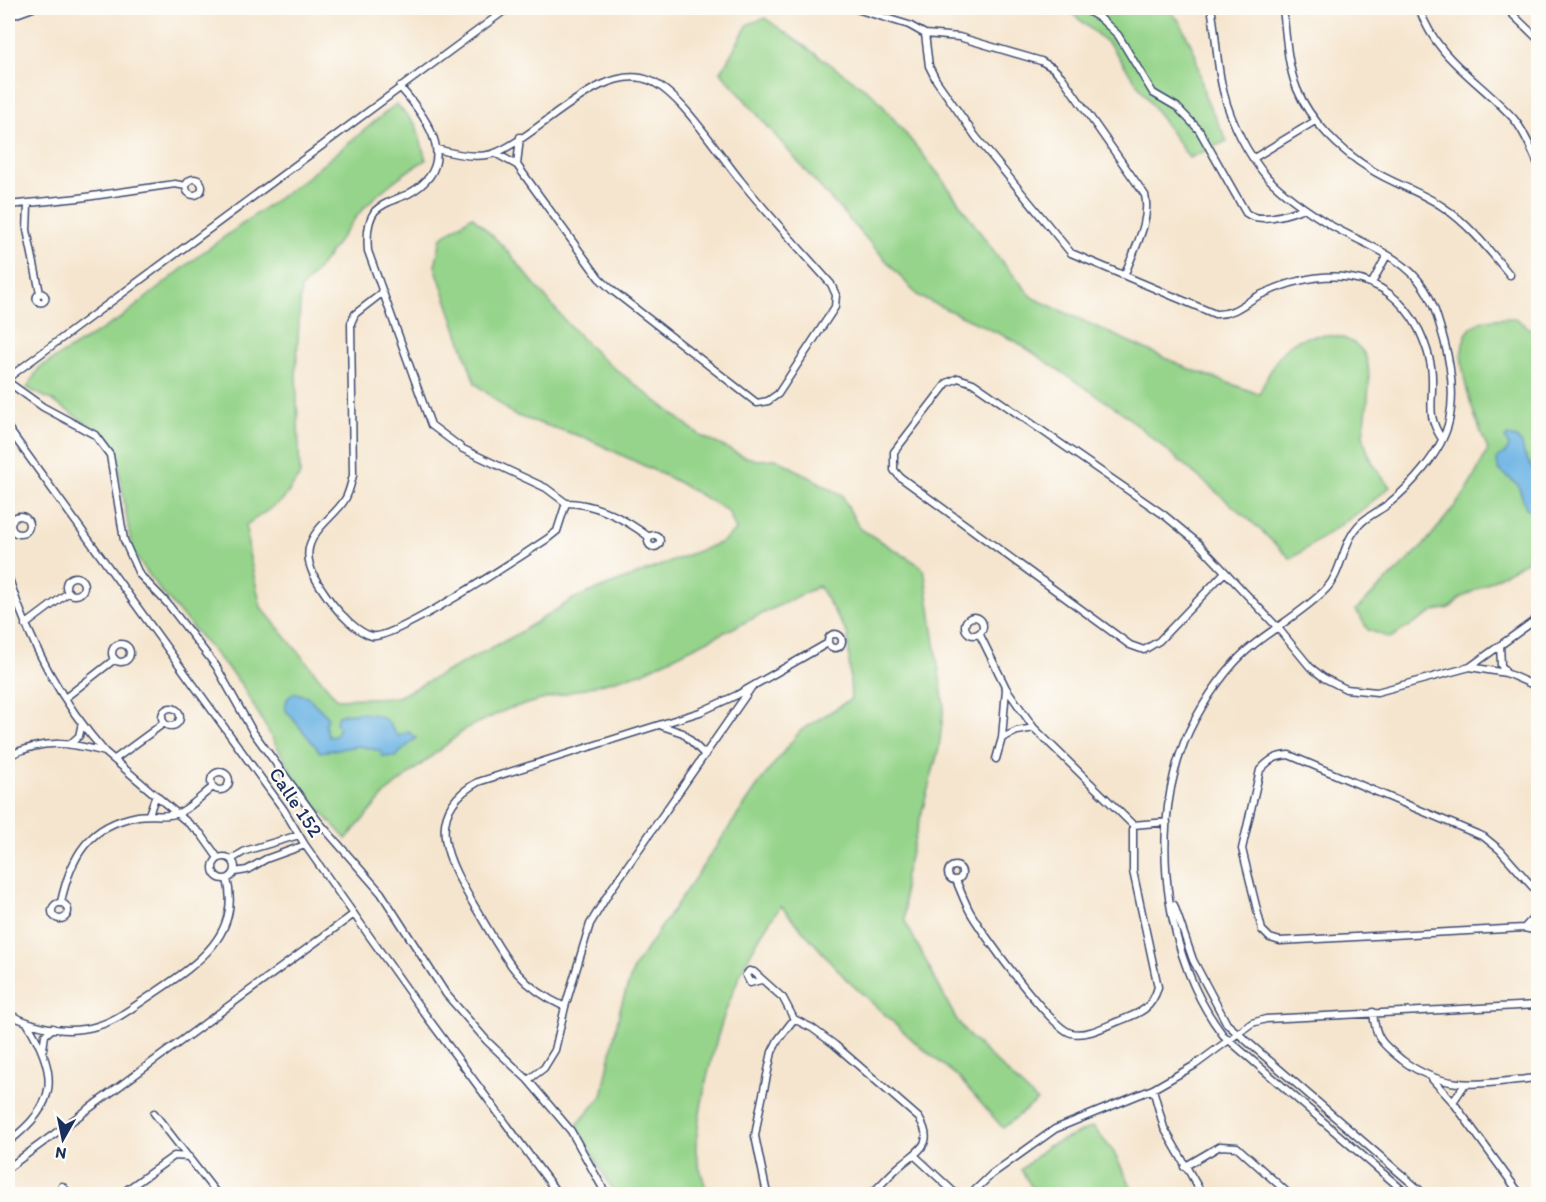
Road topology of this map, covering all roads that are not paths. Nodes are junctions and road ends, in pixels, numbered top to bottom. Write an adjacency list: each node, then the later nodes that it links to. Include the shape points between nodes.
1 (33, 8): 9 (street)
2 (508, 8): 12 (street)
3 (853, 8): 10 (street)
4 (1083, 8): 23 (street, via 1118,35 1153,93 1177,107 1199,130 1249,216 1265,217)
5 (1211, 8): 17 (street, via 1224,94)
6 (1283, 8): 13 (street, via 1297,88)
7 (1419, 8): 18 (street, via 1443,53 1514,120)
8 (1506, 8): 11 (street)
9 (8, 17)
10 (925, 34): 25 (street, via 929,66 936,80 1049,229 1071,253); 25 (street, via 959,37 1041,61 1062,77 1144,195 1147,213)
11 (1539, 39)
12 (400, 87): 15 (street, via 429,124); 30 (street)
13 (1315, 121): 17 (street); 26 (street, via 1372,170 1419,191 1445,208 1472,230)
14 (520, 137): 16 (street); 19 (street); 19 (street, via 604,81 630,76 649,80 673,94 759,203 831,284 835,307 778,394 757,403 599,278)
15 (437, 149): 16 (street, via 476,156); 29 (street, via 435,167 423,184 375,212 368,229 368,251)
16 (495, 153): 19 (street)
17 (1254, 158): 23 (street, via 1266,175)
18 (1539, 164)
19 (517, 165)
20 (186, 186): 21 (street, via 175,184)
21 (28, 204): 22 (street); 28 (street, via 27,230)
22 (8, 205)
23 (1304, 208): 24 (street)
24 (1387, 255): 27 (street); 32 (street, via 1414,274 1436,312 1451,385 1451,410)
25 (1125, 274): 27 (street, via 1215,314 1226,314 1258,296 1296,282 1340,276)
26 (1510, 275)
27 (1372, 283): 32 (street, via 1402,306 1418,329 1432,378 1430,414)
28 (40, 293)
29 (382, 293): 33 (street, via 432,425 463,449 546,488); 33 (street, via 355,314 351,323 350,488 308,549 310,568 334,606 364,633 374,637 390,633 547,539 557,531)
30 (8, 380): 97 (street, via 35,402 95,435 110,455 124,540 139,574 216,666 253,732 318,821 381,893 446,994)
31 (8, 428): 70 (street, Calle 152)
32 (1442, 440): 42 (street, via 1400,495 1360,523 1327,588)
33 (566, 503): 36 (street, via 584,503 602,510)
34 (14, 531): 35 (street)
35 (8, 537)
36 (649, 537)
37 (1225, 572): 37 (street, via 1159,641 1144,650 1130,645 900,477 894,470 894,452 947,383 958,378 973,383 1164,515); 42 (street)
38 (8, 576): 41 (street)
39 (69, 592): 41 (street)
40 (1539, 618): 45 (street)
41 (25, 625): 52 (street)
42 (1278, 628): 47 (street, via 1310,667 1346,689 1377,692); 68 (street, via 1234,662 1196,718 1180,754)
43 (979, 633): 51 (street)
44 (828, 643): 49 (street)
45 (1500, 645): 47 (street); 48 (street, via 1501,665)
46 (115, 659): 52 (street)
47 (1470, 667): 48 (street)
48 (1506, 673): 50 (street)
49 (752, 686): 55 (street, via 700,712); 60 (street)
50 (1539, 687)
51 (1006, 688): 56 (street); 57 (street)
52 (65, 698): 53 (street)
53 (82, 723): 58 (street, via 79,736); 59 (street)
54 (164, 723): 62 (street)
55 (660, 725): 60 (street, via 682,733); 86 (street, via 478,782 460,792 450,805 444,827 445,848 453,870 519,977)
56 (1035, 728): 57 (street); 69 (street)
57 (1002, 738): 63 (street)
58 (70, 744): 59 (street); 61 (street, via 34,745)
59 (105, 752): 62 (street)
60 (705, 755): 86 (street, via 590,924)
61 (8, 756)
62 (115, 759): 65 (street)
63 (996, 759)
64 (213, 787): 67 (street)
65 (156, 795): 66 (street); 67 (street)
66 (149, 814): 67 (street); 79 (street, via 105,827 82,846)
67 (176, 814): 72 (street, via 208,842)
68 (1167, 822): 69 (street); 77 (street)
69 (1133, 825): 76 (street, via 1133,871 1158,987 1154,1000 1142,1012 1081,1034 1070,1033 1052,1020 983,932)
70 (299, 835): 71 (street, Calle 152); 73 (street, via 245,851)
71 (305, 845): 74 (street); 81 (street, Calle 152)
72 (218, 858): 73 (street); 75 (street, via 213,864 214,872)
73 (232, 859): 74 (street)
74 (235, 872): 75 (street)
75 (227, 879): 91 (street, via 230,899 226,923 215,945 196,965 117,1018 97,1026)
76 (956, 880)
77 (1170, 893): 92 (street, via 1206,989); 93 (street, via 1181,955 1211,1018)
78 (1539, 893): 82 (street, via 1484,837 1289,755 1278,755 1260,770 1242,849 1262,930 1270,938 1280,941)
79 (62, 902)
80 (1539, 908): 82 (street)
81 (354, 914): 108 (street); 113 (street, Calle 152)
82 (1524, 928): 83 (street)
83 (1539, 932)
84 (761, 980): 89 (street, via 783,998)
85 (1539, 1005): 87 (street)
86 (565, 1006): 97 (street, via 555,1050 544,1068)
87 (1373, 1012): 92 (street, via 1266,1019); 96 (street, via 1381,1042)
88 (8, 1014): 90 (street)
89 (794, 1019): 105 (street, via 834,1045 920,1118 927,1134); 115 (street, via 772,1052 755,1136)
90 (26, 1022): 91 (street); 94 (street)
91 (53, 1028): 94 (street, via 45,1035)
92 (1237, 1034): 93 (street); 122 (street)
93 (1229, 1041): 99 (street); 121 (street)
94 (43, 1050): 103 (street, via 48,1076 42,1110)
95 (1539, 1078): 98 (street)
96 (1432, 1079): 98 (street); 100 (street)
97 (528, 1080): 114 (street, via 570,1131)
98 (1464, 1084): 100 (street)
99 (1153, 1089): 107 (street, via 1164,1128); 118 (street, via 1055,1129)
100 (1452, 1102): 123 (street)
101 (154, 1113): 102 (street)
102 (176, 1141): 104 (street); 106 (street)
103 (8, 1142)
104 (174, 1156): 106 (street); 111 (street)
105 (915, 1156): 116 (street); 117 (street)
106 (189, 1157): 112 (street)
107 (1184, 1167): 119 (street); 120 (street, via 1220,1146 1237,1148)
108 (8, 1168)
109 (62, 1186): 110 (street)
110 (69, 1194)
111 (121, 1194)
112 (217, 1194)
113 (558, 1194)
114 (606, 1194)
115 (767, 1194)
116 (871, 1194)
117 (956, 1194)
118 (971, 1194)
119 (1202, 1194)
120 (1289, 1194)
121 (1407, 1194)
122 (1424, 1194)
123 (1520, 1194)

